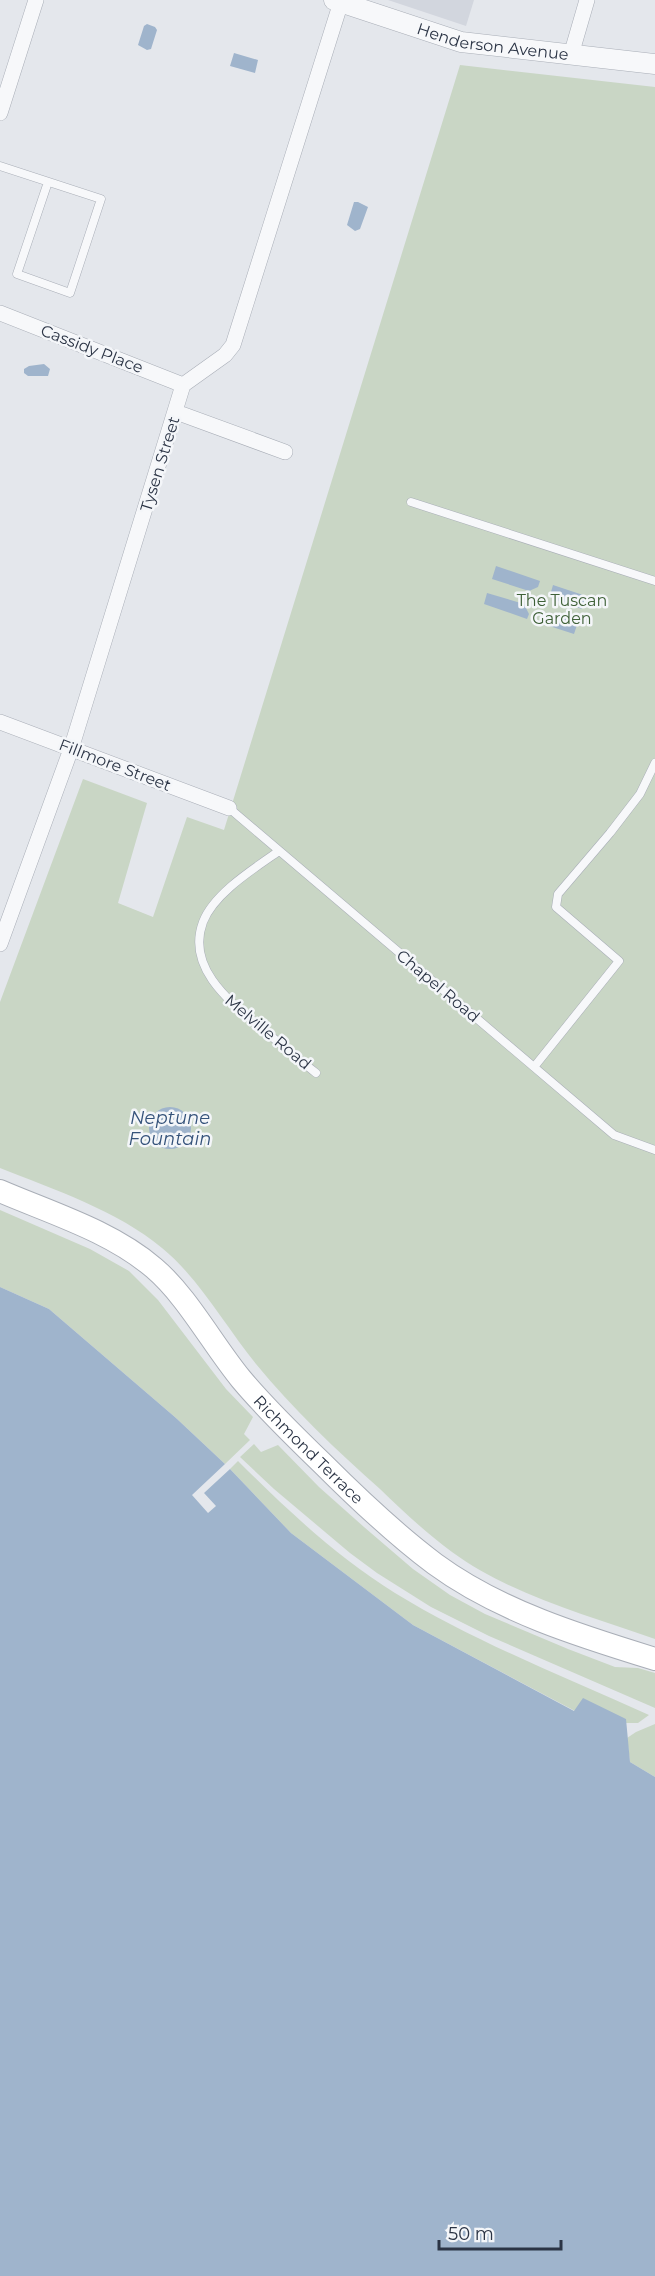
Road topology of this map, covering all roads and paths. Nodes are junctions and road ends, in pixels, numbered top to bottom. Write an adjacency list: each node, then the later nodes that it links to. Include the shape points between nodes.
1 (36, 0): 6 (street)
2 (587, 0): 4 (street)
3 (338, 1): 4 (street, Henderson Avenue, via 461,42); 10 (street, via 233,345)
4 (572, 55): 5 (street, Henderson Avenue)
5 (655, 64)
6 (0, 113)
7 (0, 166): 8 (lane)
8 (48, 182): 8 (lane, via 101,199 70,293 17,274)
9 (0, 314): 10 (street, Cassidy Place)
10 (183, 385): 11 (street, Tysen Street)
11 (176, 412): 12 (street); 16 (street, Tysen Street)
12 (285, 452)
13 (411, 502): 14 (lane)
14 (655, 581)
15 (0, 722): 16 (street, Fillmore Street)
16 (71, 749): 18 (street, Fillmore Street); 20 (street, Tysen Street)
17 (655, 763): 21 (lane, via 640,794 558,894 556,907 619,961)
18 (229, 808): 19 (lane, Chapel Road)
19 (279, 851): 21 (lane, Chapel Road); 22 (lane, Melville Road, via 218,899 203,922 200,952 223,996)
20 (0, 944)
21 (534, 1067): 23 (lane, Chapel Road, via 614,1136)
22 (316, 1073)
23 (655, 1150)
24 (0, 1191): 25 (main road, Richmond Terrace, via 103,1236 154,1268 265,1406 352,1491 434,1563 507,1605)
25 (655, 1659)

